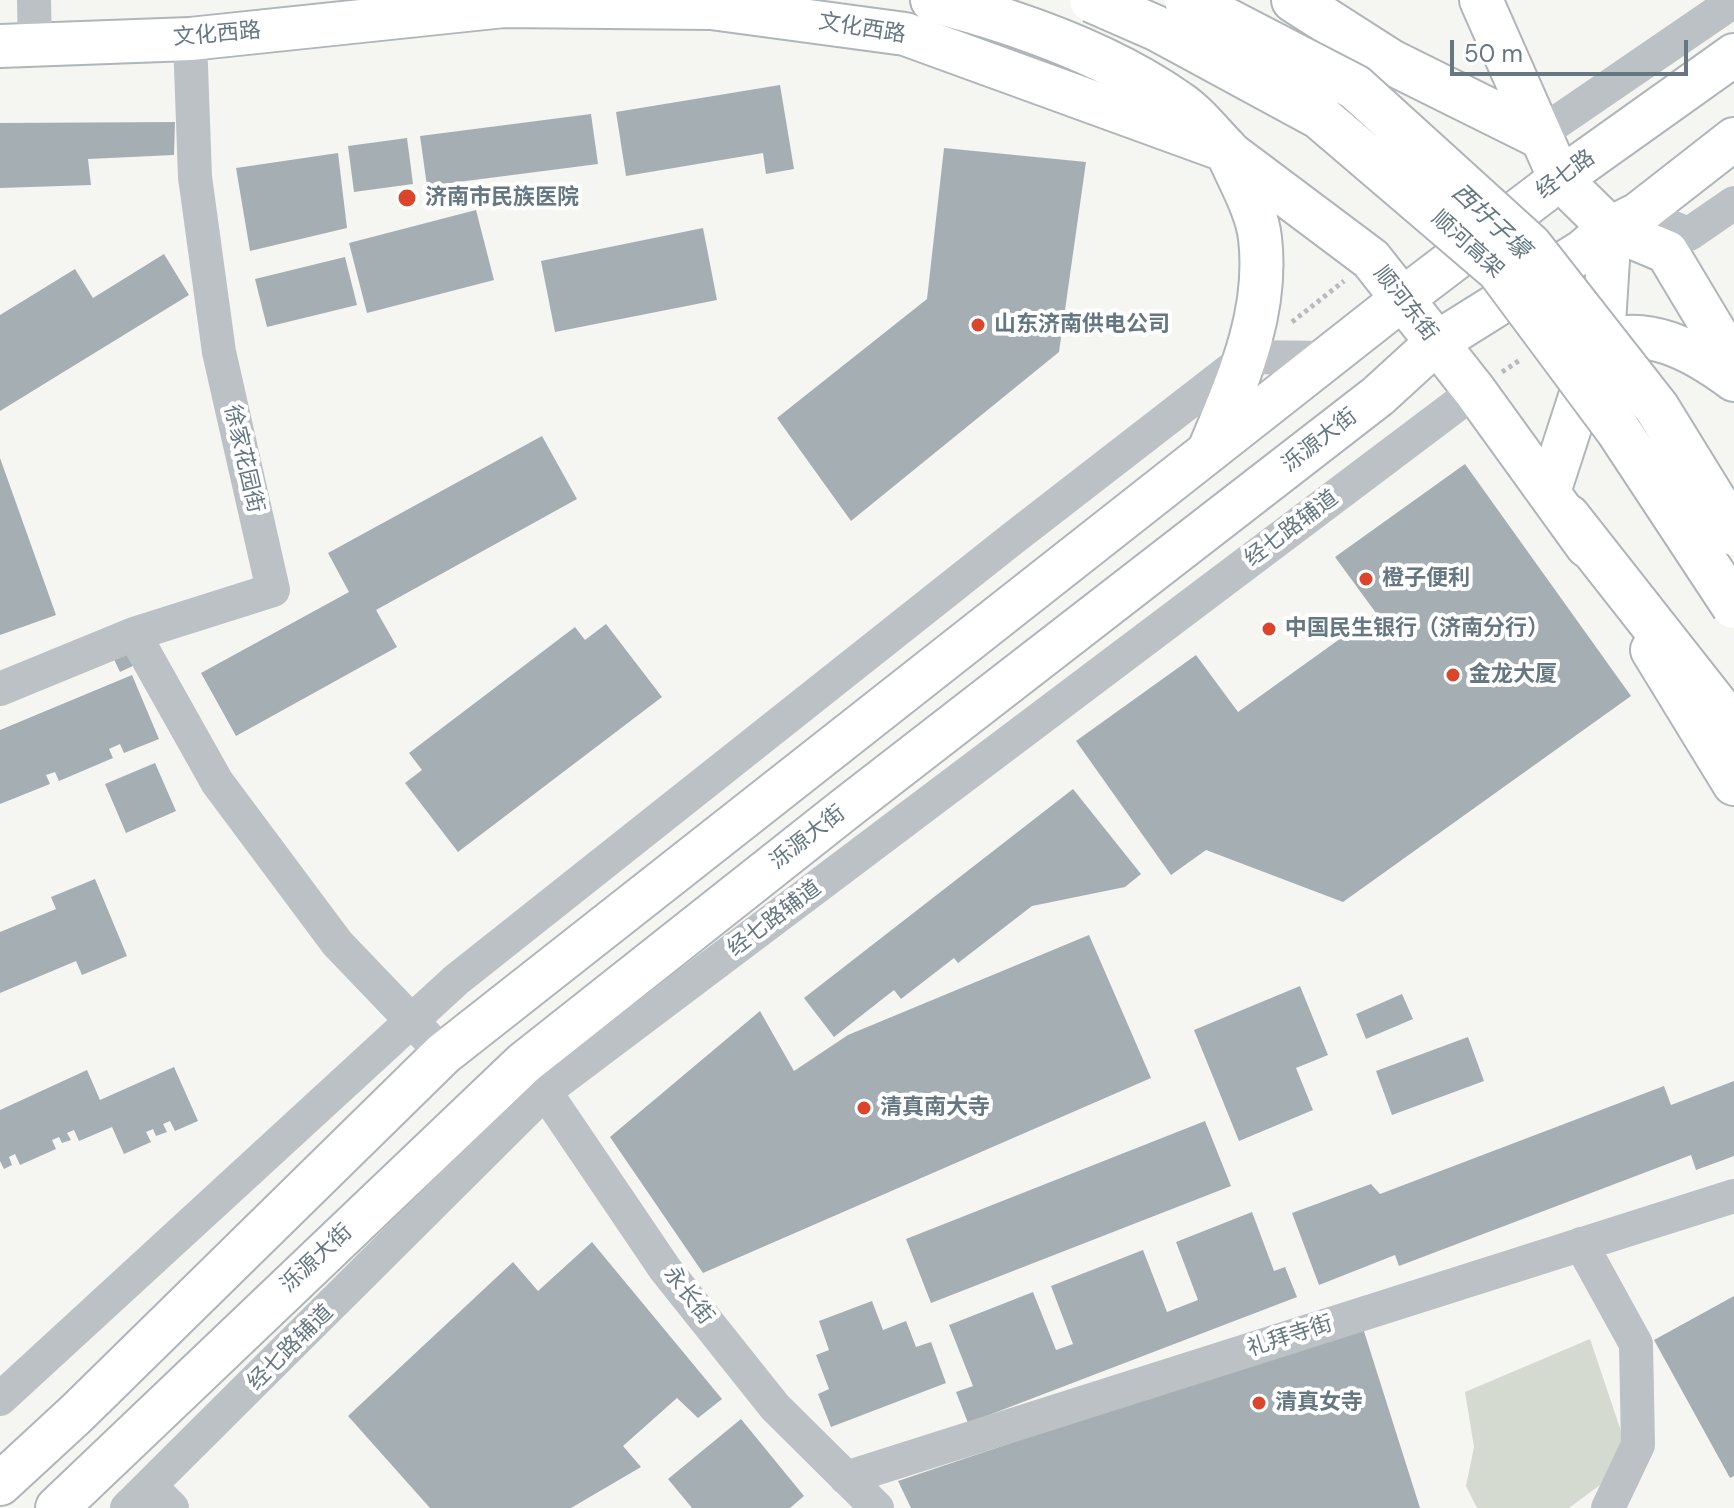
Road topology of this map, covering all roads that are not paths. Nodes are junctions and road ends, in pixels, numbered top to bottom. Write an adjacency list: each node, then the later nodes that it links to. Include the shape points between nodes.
1 (34, 0): 9 (street)
2 (933, 0): 13 (highway, via 1098,57 1180,104)
3 (1092, 0): 30 (highway, 顺河高架, bridge, via 1156,28 1320,117 1499,270 1618,430)
4 (1187, 0): 25 (highway, 顺河高架, bridge, via 1355,87 1530,246)
5 (1294, 0): 11 (highway, via 1391,62)
6 (1481, 0): 11 (main road)
7 (1734, 1): 11 (street)
8 (190, 39): 9 (main road, 文化西路); 13 (main road, 文化西路, via 504,6 711,8 905,34); 31 (street, 徐家花园街, via 195,177 219,352 273,590)
9 (17, 47)
10 (1734, 55): 14 (main road, 经七路)
11 (1538, 135): 14 (main road)
12 (1734, 139): 16 (main road)
13 (1227, 151): 17 (main road, 顺河东街, via 1371,259); 20 (main road, via 1260,235 1261,293)
14 (1545, 190): 16 (main road); 17 (main road, 经七路, bridge)
15 (1734, 203): 16 (street, via 1689,234)
16 (1610, 231): 18 (main road, 泺源大街, bridge); 19 (main road, via 1608,295); 22 (main road, via 1667,252)
17 (1401, 300): 18 (main road, 顺河东街); 21 (main road)
18 (1436, 343): 24 (main road, 顺河东街); 37 (main road, 泺源大街, via 1378,396 833,818)
19 (1597, 344): 23 (main road, via 1617,335 1648,338 1697,353); 27 (main road, via 1574,416)
20 (1247, 357): 21 (street); 26 (main road); 35 (street, via 456,980)
21 (1327, 358): 26 (main road)
22 (1734, 364)
23 (1734, 380)
24 (1475, 391): 27 (main road, 顺河东街); 37 (street, 经七路辅道)
25 (1657, 408): 28 (highway, bridge); 29 (highway, 顺河高架, bridge)
26 (1208, 452): 36 (main road)
27 (1559, 504): 33 (highway); 34 (main road, 顺河东街)
28 (1734, 512)
29 (1734, 533)
30 (1734, 606)
31 (134, 634): 32 (street, 徐家花园街); 35 (street, via 217,782 337,943)
32 (0, 689)
33 (1734, 728)
34 (1734, 784)
35 (412, 1021): 36 (street); 40 (street)
36 (443, 1054): 42 (main road)
37 (536, 1077): 41 (street, 永长街, via 665,1269 775,1407); 43 (street, 经七路辅道); 44 (main road, 泺源大街)
38 (1734, 1196): 39 (street, 礼拜寺街)
39 (1581, 1244): 41 (street, 礼拜寺街); 46 (street, via 1636,1344 1638,1445)
40 (0, 1399)
41 (846, 1478): 45 (street, 永长街)
42 (0, 1484)
43 (150, 1501)
44 (57, 1508)
45 (877, 1508)
46 (1608, 1508)

